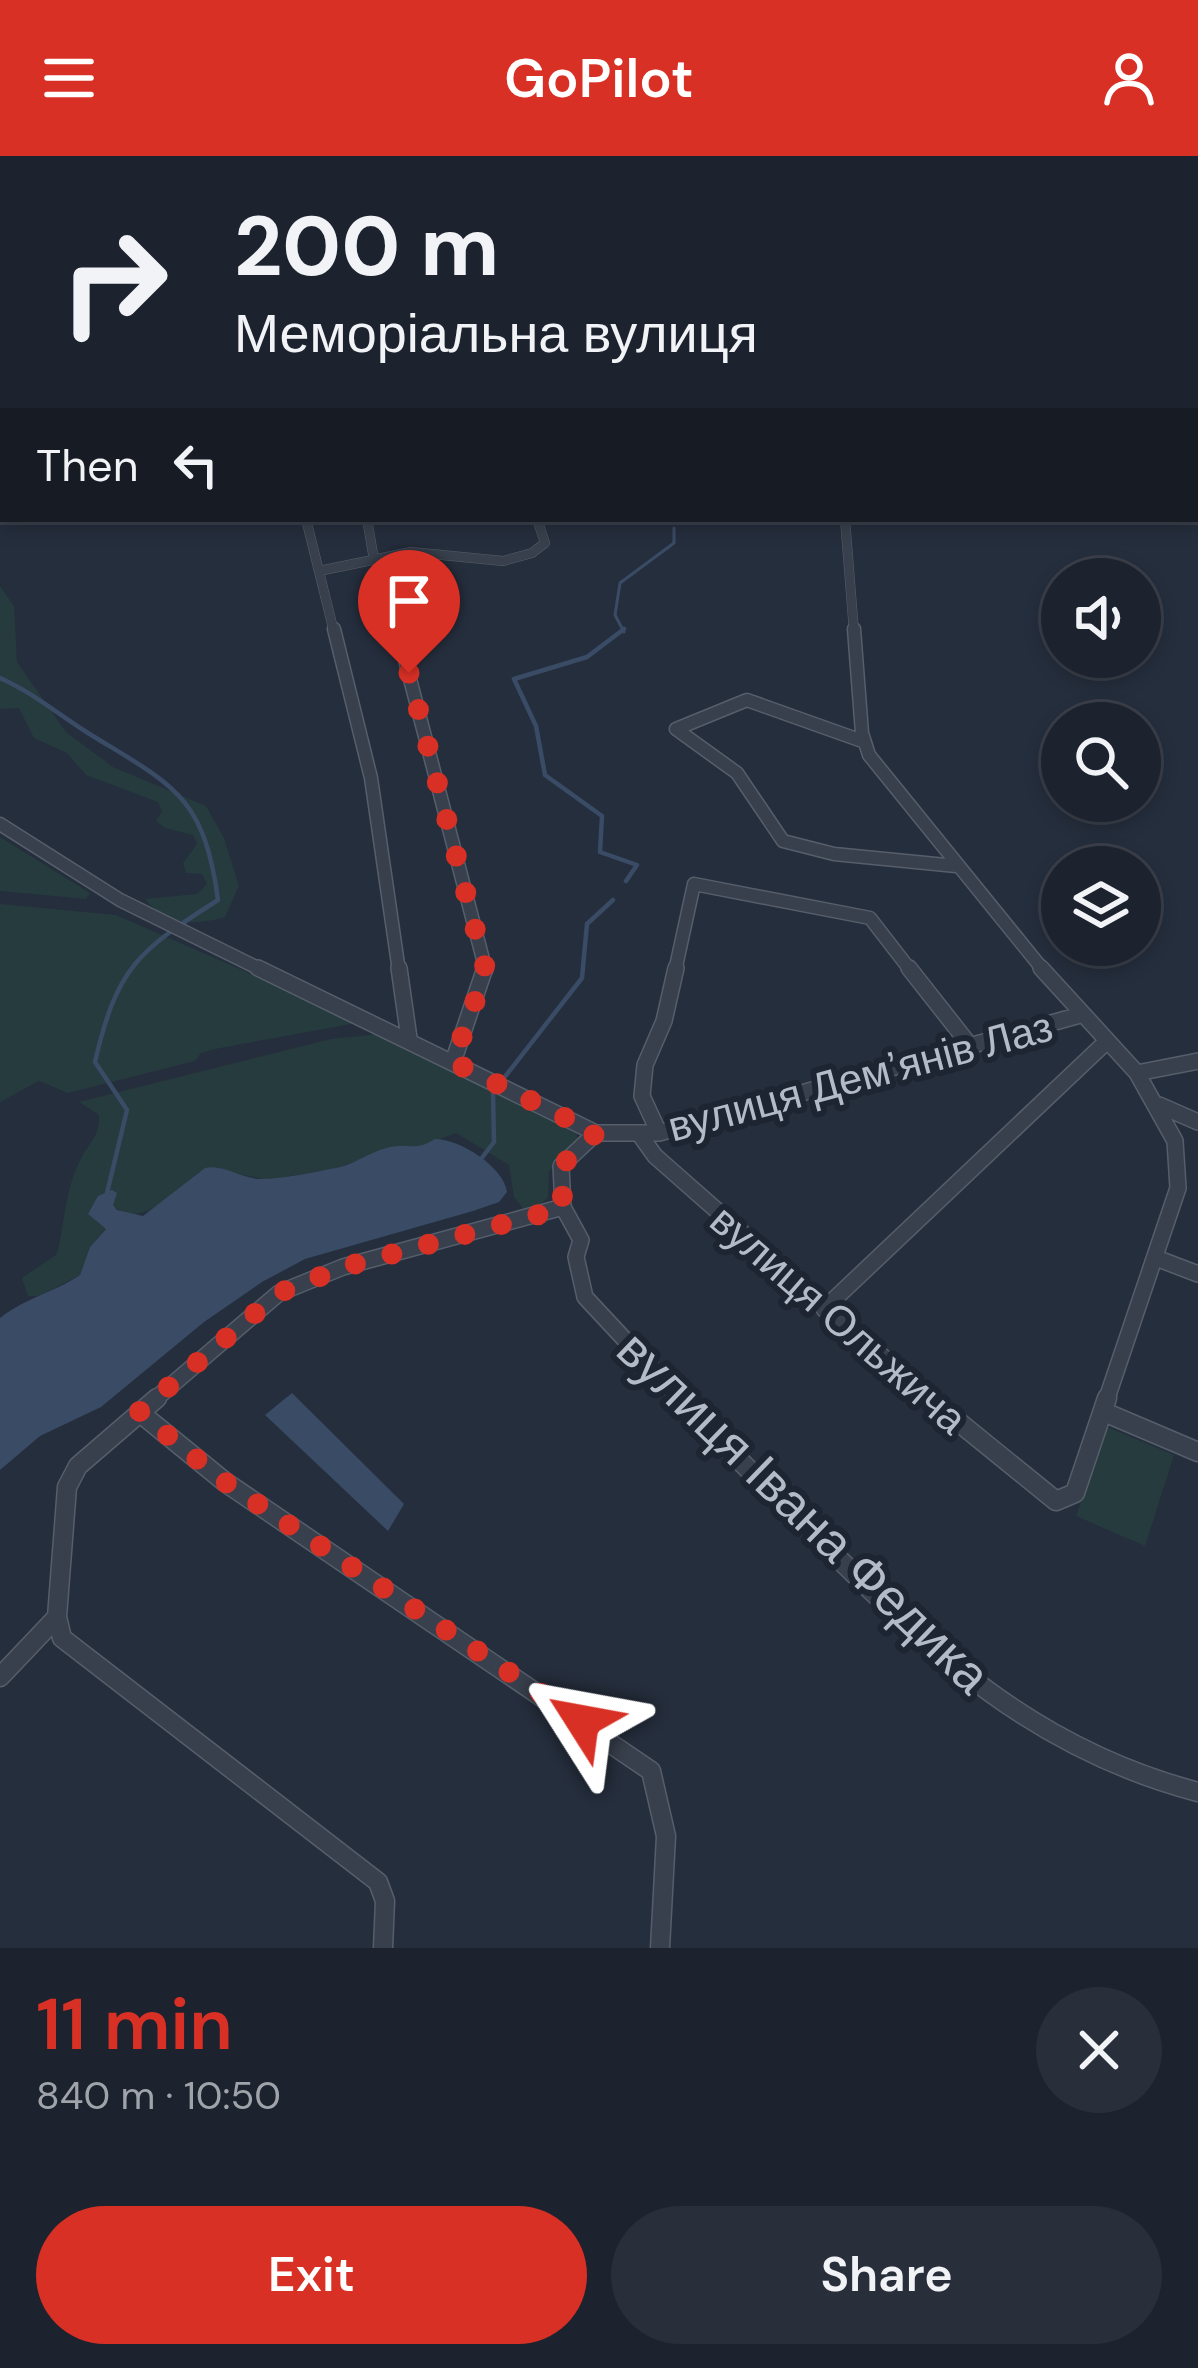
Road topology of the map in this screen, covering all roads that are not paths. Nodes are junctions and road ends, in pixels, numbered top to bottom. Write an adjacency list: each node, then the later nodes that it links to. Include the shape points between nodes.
1 (307, 522): 6 (street)
2 (368, 522): 5 (street)
3 (538, 522): 5 (street, via 545,543 515,559 426,551)
4 (845, 522): 8 (street)
5 (374, 560): 6 (street)
6 (319, 571): 12 (street, via 370,778)
7 (386, 588): 16 (street, via 486,971)
8 (865, 742): 10 (street); 10 (street, via 747,700 676,729 737,773 783,841)
9 (0, 824): 12 (street, via 174,928)
10 (956, 866): 11 (street)
11 (1080, 1015): 13 (street); 14 (street, вулиця Демʼянів Лаз)
12 (409, 1038): 16 (street)
13 (1105, 1042): 17 (street); 26 (street)
14 (968, 1043): 21 (street, вулиця Демʼянів Лаз); 21 (street, via 870,918 694,884 664,1021 645,1065 642,1096)
15 (1198, 1061): 17 (street)
16 (453, 1062): 20 (street)
17 (1137, 1073): 18 (street)
18 (1158, 1105): 19 (street); 24 (street, via 1179,1159)
19 (1198, 1122)
20 (596, 1133): 22 (street, вулиця Демʼянів Лаз); 23 (street, вулиця Івана Федика, via 561,1166)
21 (659, 1133): 22 (street, вулиця Демʼянів Лаз)
22 (640, 1135): 26 (street, вулиця Ольжича)
23 (563, 1208): 27 (street, via 344,1267 279,1293); 32 (street, вулиця Івана Федика, via 581,1240 576,1257 585,1297 917,1637 1070,1746)
24 (1156, 1258): 25 (street); 28 (street)
25 (1198, 1274)
26 (824, 1309): 28 (street, вулиця Ольжича, via 1056,1501 1075,1493)
27 (139, 1412): 30 (street, via 78,1466 67,1486); 34 (street, via 225,1482 651,1772 667,1828)
28 (1104, 1412): 29 (street)
29 (1198, 1452)
30 (56, 1617): 31 (street); 33 (street, via 62,1638 379,1882)
31 (0, 1677)
32 (1198, 1792)
33 (383, 1948)
34 (660, 1948)

